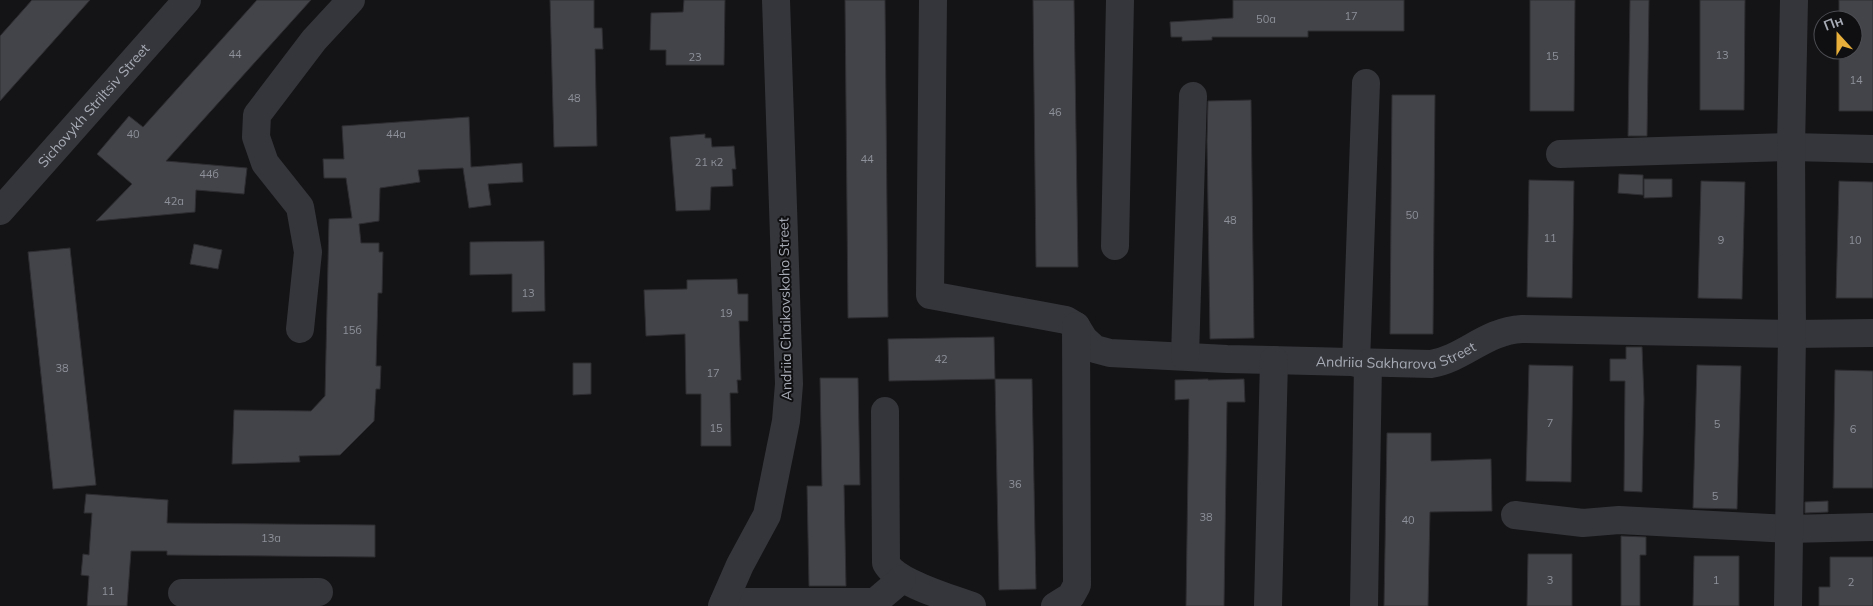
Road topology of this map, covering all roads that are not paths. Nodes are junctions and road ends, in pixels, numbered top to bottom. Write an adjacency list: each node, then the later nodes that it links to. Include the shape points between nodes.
1 (187, 0): 12 (street, Sichovykh Striltsiv Street)
2 (351, 0): 15 (street, via 314,40 257,116 256,137 265,163 300,207 308,252)
3 (776, 0): 29 (street, Andriia Chaikovskoho Street, via 789,374 787,412 767,515)
4 (933, 0): 14 (street, via 930,295 1042,314)
5 (1120, 0): 13 (street)
6 (1794, 0): 9 (street)
7 (1366, 83): 20 (street)
8 (1193, 96): 18 (street)
9 (1791, 147): 10 (street); 11 (street); 17 (street)
10 (1873, 149)
11 (1560, 154)
12 (0, 211)
13 (1115, 246)
14 (1076, 326): 18 (street, Andriia Sakharova Street, via 1095,349 1110,353); 31 (street, via 1077,585 1071,596)
15 (300, 329)
16 (1873, 333): 17 (street, Andriia Sakharova Street)
17 (1792, 334): 20 (street, Andriia Sakharova Street, via 1510,329 1493,334 1438,363); 24 (street)
18 (1184, 356): 19 (street, Andriia Sakharova Street)
19 (1274, 360): 20 (street, Andriia Sakharova Street); 32 (street)
20 (1362, 363): 33 (street)
21 (885, 411): 25 (street, via 886,563)
22 (1515, 515): 24 (street, via 1583,523 1619,520)
23 (1873, 527): 24 (street)
24 (1788, 529): 34 (street)
25 (902, 579): 29 (street, via 875,602); 30 (street)
26 (319, 592): 28 (street)
27 (182, 593): 28 (street)
28 (234, 599)
29 (723, 604)
30 (972, 606)
31 (1055, 606)
32 (1268, 606)
33 (1364, 606)
34 (1788, 606)

